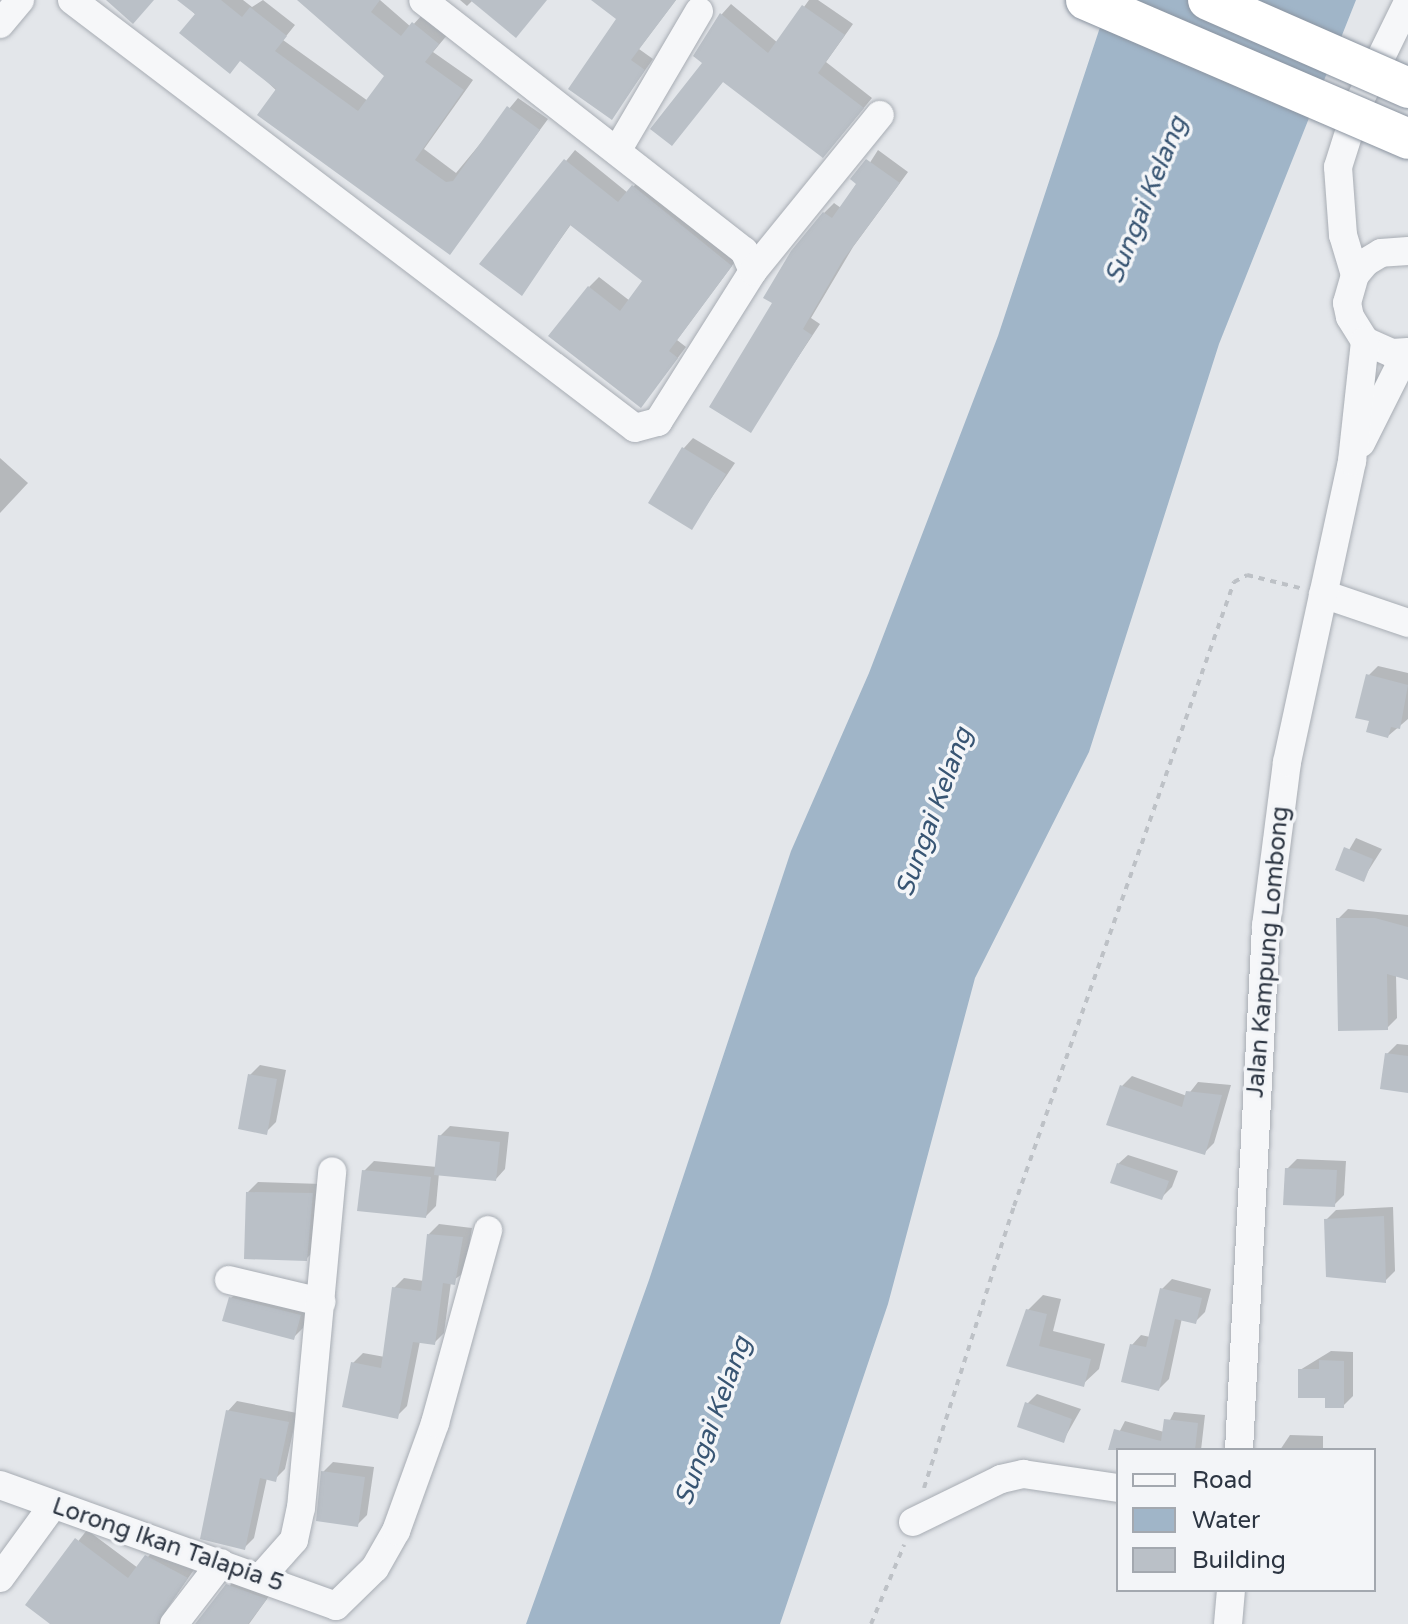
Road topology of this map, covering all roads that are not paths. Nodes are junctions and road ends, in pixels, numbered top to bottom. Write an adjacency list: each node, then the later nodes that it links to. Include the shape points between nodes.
1 (20, 0): 8 (street)
2 (72, 0): 14 (street, via 635,428 658,422)
3 (423, 0): 12 (street)
4 (1086, 0): 11 (highway, bridge)
5 (1208, 0): 9 (highway, bridge)
6 (1408, 2): 15 (street, via 1358,104 1338,167 1343,235)
7 (699, 11): 12 (street)
8 (0, 24)
9 (1408, 88)
10 (880, 115): 14 (street)
11 (1408, 139)
12 (617, 151): 14 (street, via 744,251)
13 (1408, 251): 15 (street, via 1381,253)
14 (753, 271)
15 (1355, 275): 16 (street, via 1349,288 1350,317)
16 (1365, 341): 17 (street, via 1392,353); 18 (street)
17 (1407, 353): 18 (street)
18 (1352, 461): 19 (street, Jalan Kampung Lombong)
19 (1323, 594): 20 (street); 25 (street, Jalan Kampung Lombong, via 1287,762 1266,926)
20 (1408, 623)
21 (332, 1171): 24 (street)
22 (488, 1230): 34 (street, via 435,1423 396,1531 375,1568)
23 (229, 1280): 24 (street)
24 (321, 1302): 31 (street, via 294,1540)
25 (1239, 1448)
26 (0, 1485): 28 (street, Lorong Ikan Talapia 5)
27 (1116, 1488): 29 (street, via 1023,1474 1001,1479)
28 (53, 1505): 30 (street, Lorong Ikan Talapia 5); 32 (street)
29 (913, 1522)
30 (221, 1563): 31 (street, Lorong Ikan Talapia 5); 35 (street)
31 (262, 1576): 34 (street, Lorong Ikan Talapia 5)
32 (0, 1578)
33 (1231, 1592): 36 (street)
34 (336, 1615)
35 (174, 1624)
36 (1228, 1624)

